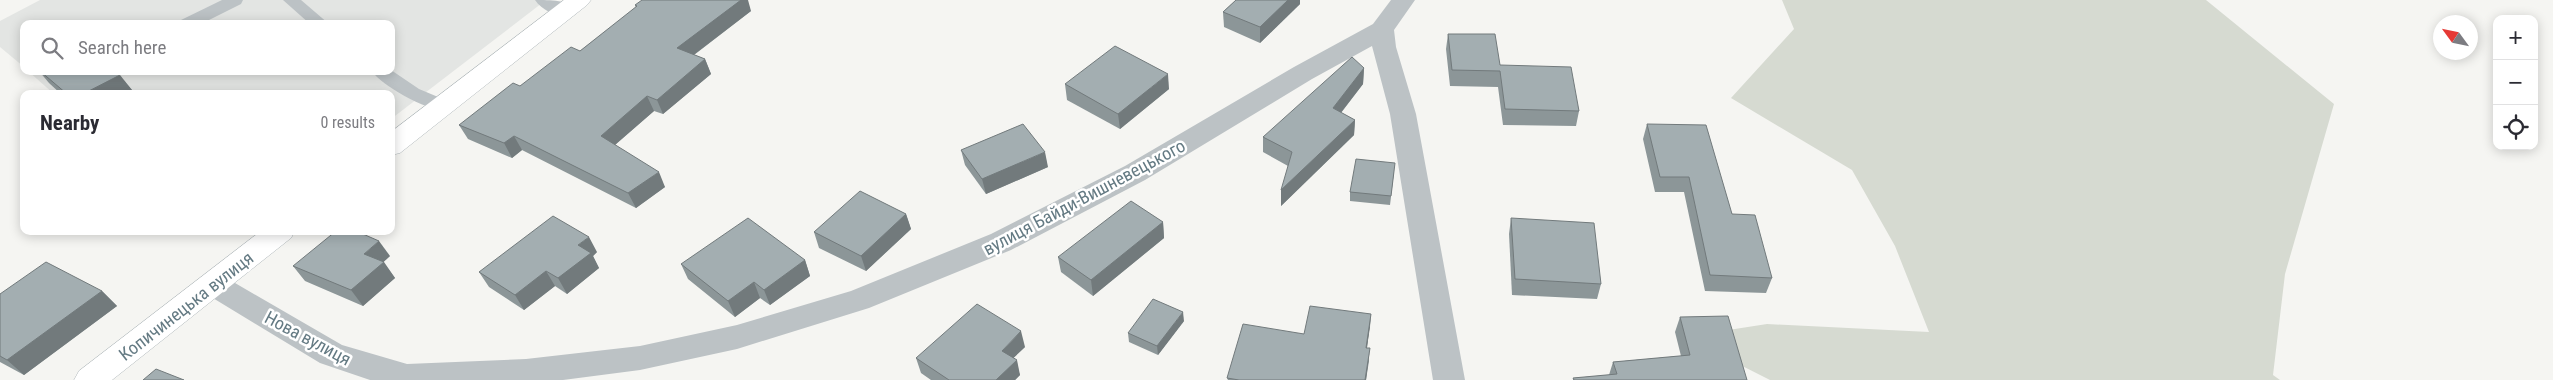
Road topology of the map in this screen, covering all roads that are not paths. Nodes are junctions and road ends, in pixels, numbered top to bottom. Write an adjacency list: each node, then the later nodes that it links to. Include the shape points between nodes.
1 (235, 0): 5 (lane)
2 (291, 0): 6 (lane)
3 (1403, 0): 7 (street, вулиця Байди-Вишневецького)
4 (564, 3): 9 (main road)
5 (195, 20)
6 (316, 20)
7 (1382, 30): 13 (street, вулиця Байди-Вишневецького, via 1066,210 952,264 860,300 737,337 640,358 526,372); 15 (street, via 1403,114)
8 (386, 75): 9 (lane, via 412,93)
9 (444, 106): 10 (main road)
10 (395, 143)
11 (276, 235): 12 (main road, Копичинецька вулиця)
12 (213, 284): 13 (street, Нова вулиця, via 331,354); 14 (main road, Копичинецька вулиця)
13 (406, 379)
14 (90, 380)
15 (1449, 380)

